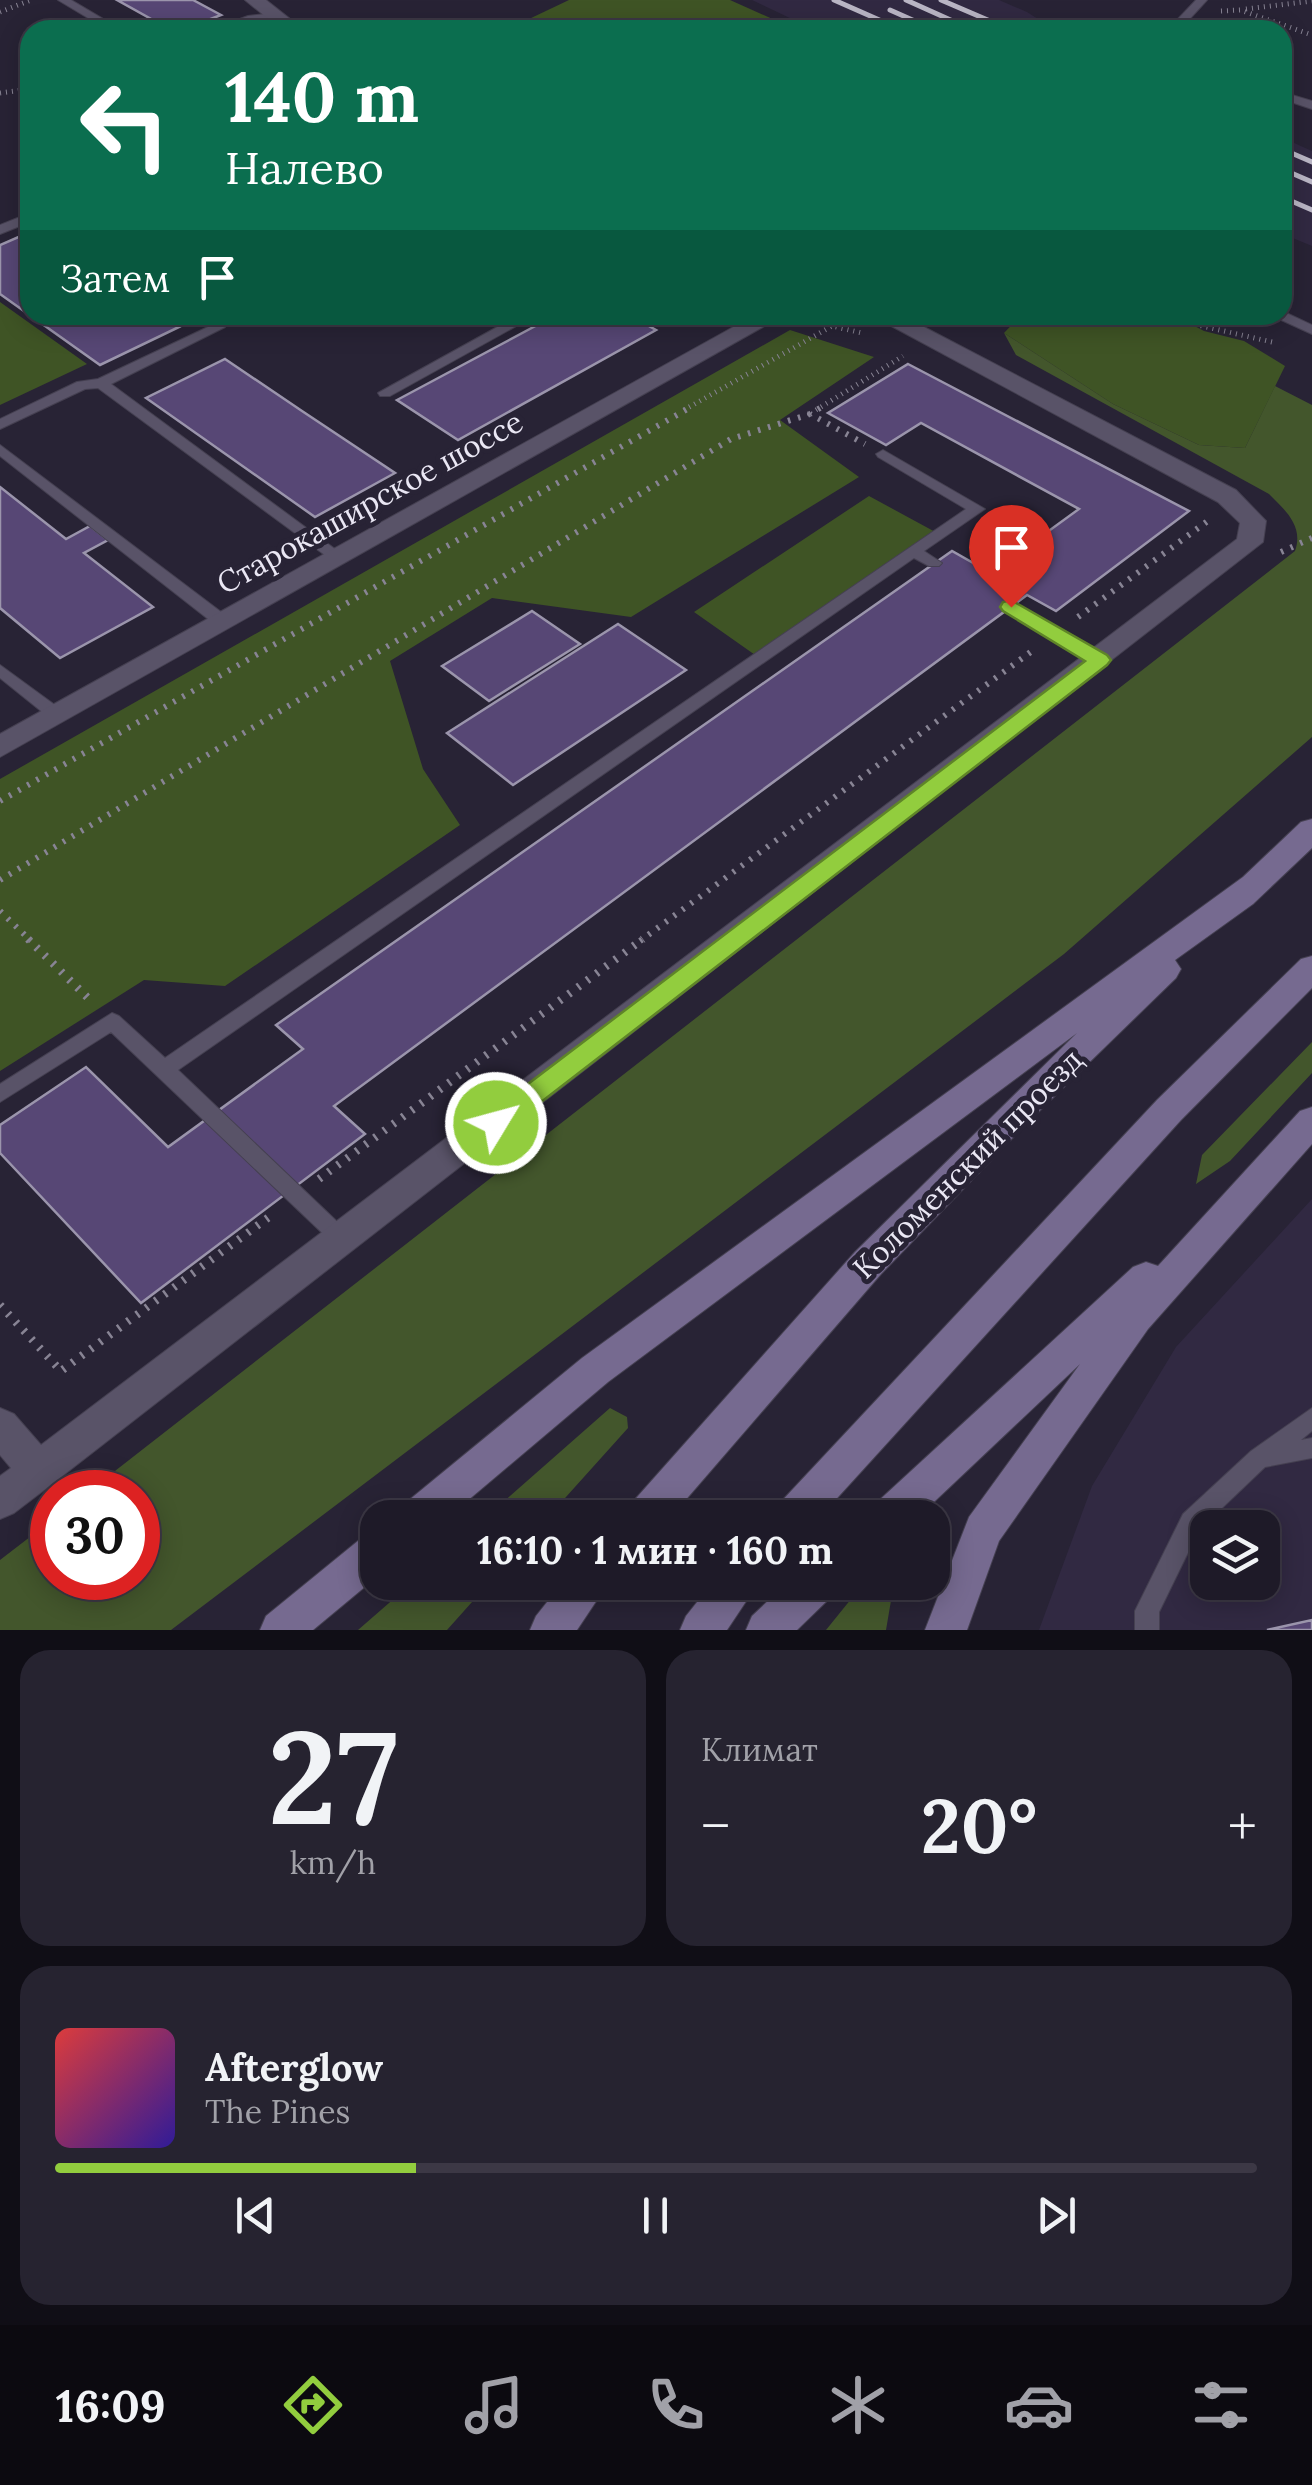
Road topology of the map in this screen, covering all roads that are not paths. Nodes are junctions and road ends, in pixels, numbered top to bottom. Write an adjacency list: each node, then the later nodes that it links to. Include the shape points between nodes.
1 (63, 0): 6 (lane)
2 (254, 0): 4 (street)
3 (1202, 0): 5 (lane)
4 (275, 16): 7 (lane); 8 (street)
5 (1185, 17)
6 (98, 20)
7 (246, 20)
8 (280, 20)
9 (214, 325): 13 (lane, via 218,328)
10 (510, 325): 14 (lane)
11 (754, 325): 19 (street, Старокаширское шоссе)
12 (876, 325): 23 (street, via 1226,496 1253,521 1250,542)
13 (101, 384): 15 (lane, via 82,385); 19 (lane)
14 (385, 392)
15 (0, 425)
16 (0, 449): 22 (lane)
17 (884, 454): 18 (lane, via 977,509)
18 (913, 550): 20 (lane); 30 (lane)
19 (338, 558): 22 (street, Старокаширское шоссе)
20 (934, 562)
21 (1011, 607): 23 (lane)
22 (223, 622): 25 (street, Старокаширское шоссе)
23 (1100, 660): 34 (street)
24 (0, 670): 25 (lane)
25 (57, 716): 26 (street, Старокаширское шоссе)
26 (0, 747)
27 (1312, 830): 28 (main road, Коломенский проезд)
28 (1254, 884): 43 (main road, via 595,1370); 44 (main road, Коломенский проезд, via 868,1263)
29 (1312, 968): 45 (main road, via 1168,1110)
30 (164, 1069): 31 (lane, via 112,1021); 34 (lane)
31 (0, 1094)
32 (1312, 1120): 33 (main road)
33 (1273, 1161): 46 (main road); 55 (main road, via 1136,1316 984,1530)
34 (343, 1240): 40 (street)
35 (1312, 1418): 38 (lane)
36 (0, 1426): 39 (street)
37 (1312, 1448): 38 (lane)
38 (1260, 1458): 56 (lane, via 1191,1522 1146,1611)
39 (37, 1470)
40 (39, 1470)
41 (30, 1477): 42 (street)
42 (0, 1500)
43 (439, 1500)
44 (660, 1500)
45 (809, 1500)
46 (907, 1500)
47 (360, 1565): 51 (main road)
48 (574, 1600): 52 (main road)
49 (725, 1600): 53 (main road)
50 (799, 1600): 54 (main road)
51 (281, 1630)
52 (550, 1630)
53 (701, 1630)
54 (767, 1630)
55 (946, 1630)
56 (1147, 1630)

